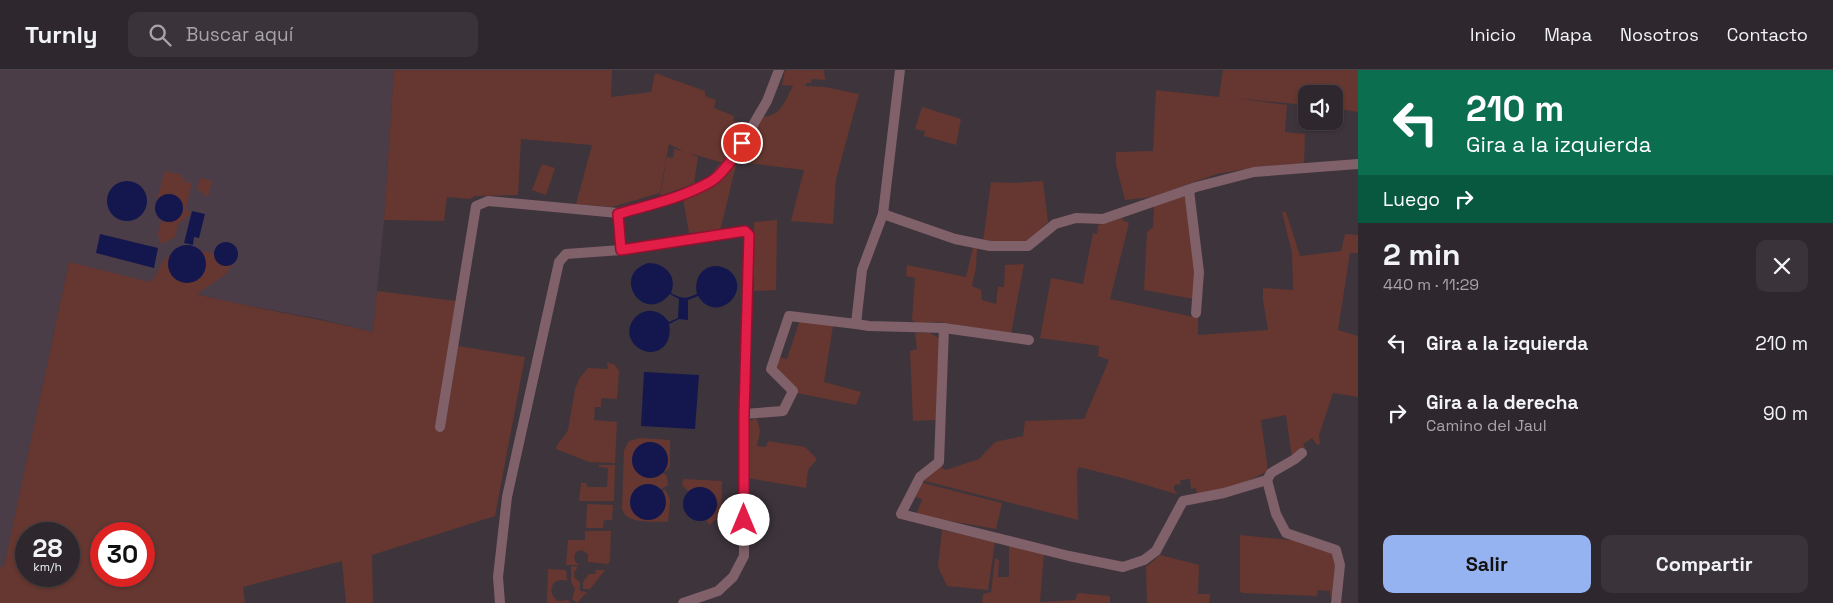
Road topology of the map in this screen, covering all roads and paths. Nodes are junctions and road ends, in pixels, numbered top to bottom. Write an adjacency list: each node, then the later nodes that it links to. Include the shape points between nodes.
1 (779, 70): 5 (street, via 767,101 735,156 712,182 668,200)
2 (900, 70): 6 (street)
3 (1358, 164): 4 (street, via 1254,172)
4 (1189, 190): 6 (street, via 1103,219 1076,218 1055,224 1028,246 990,246 955,240); 8 (street, via 1199,272)
5 (618, 214): 7 (street); 13 (street, via 488,201 476,206)
6 (883, 214): 9 (street, via 862,270)
7 (621, 250): 12 (street, via 745,231 749,235); 16 (street, via 566,254 559,262 507,497 498,577)
8 (1196, 313)
9 (856, 324): 10 (street); 12 (street, via 789,316 771,369 792,391 783,411)
10 (944, 328): 11 (street); 15 (street, via 939,462 920,477 901,514 1123,567 1156,552 1182,501)
11 (1029, 340)
12 (744, 414): 17 (street, via 744,556 733,577 718,591)
13 (440, 427)
14 (1302, 453): 15 (street, via 1270,472)
15 (1267, 480): 18 (street, via 1276,514 1286,533 1336,550 1340,565)
16 (500, 603)
17 (683, 603)
18 (1336, 603)

